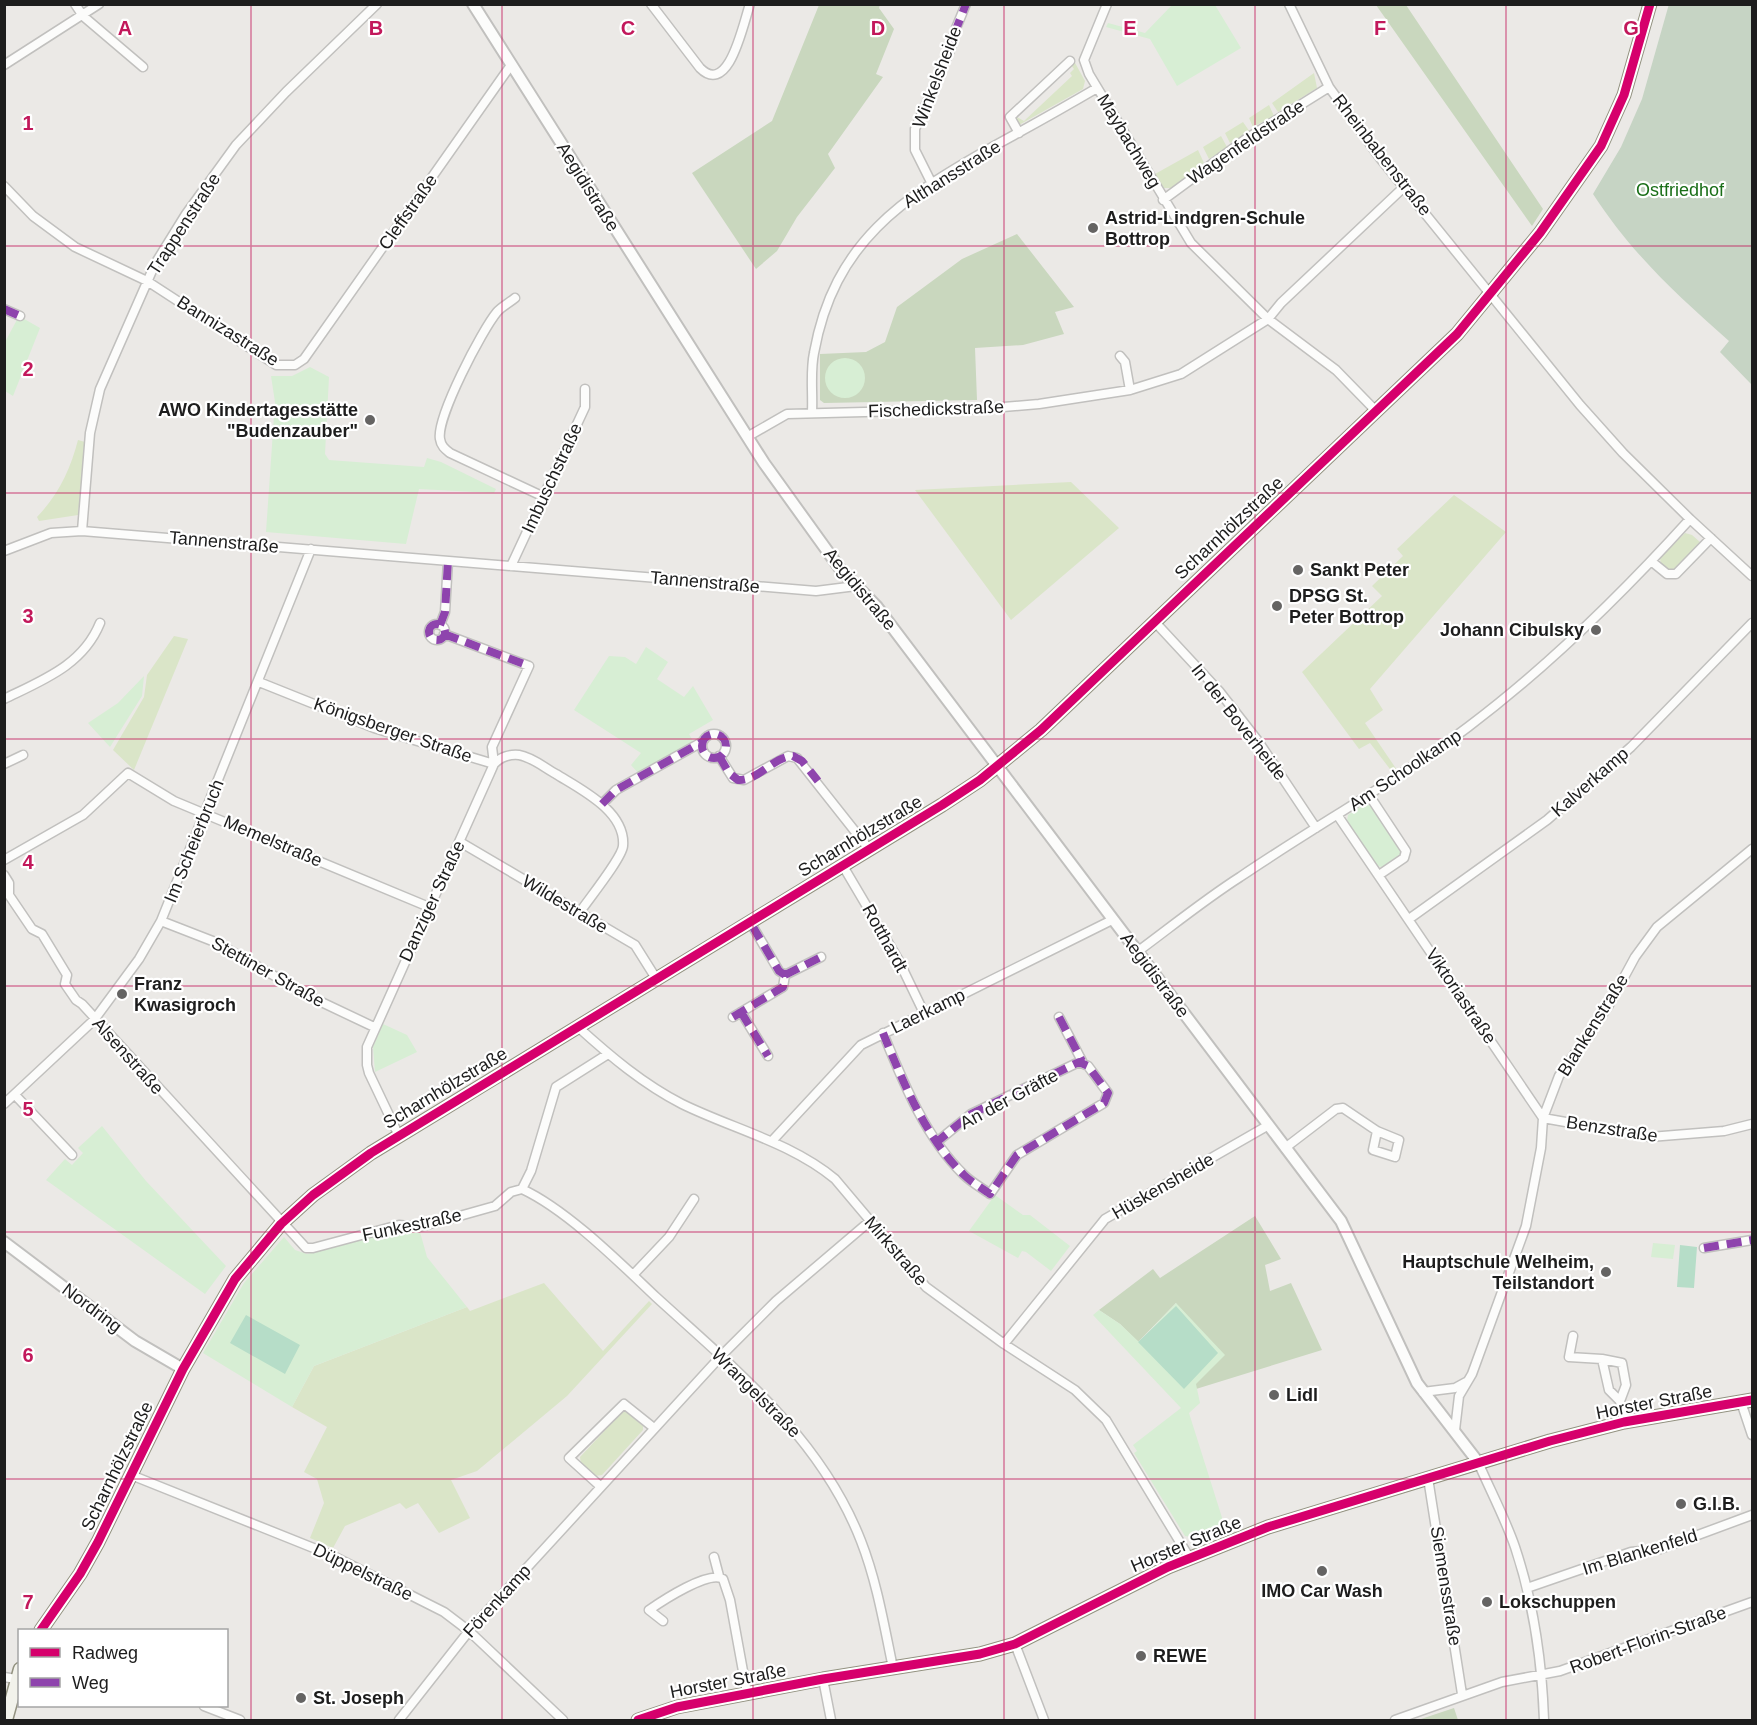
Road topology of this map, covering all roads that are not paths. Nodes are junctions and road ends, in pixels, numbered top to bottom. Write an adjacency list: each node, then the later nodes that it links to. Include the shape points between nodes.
1 (75, 4): 11 (street)
2 (99, 4): 11 (street)
3 (377, 4): 23 (street, Trappenstraße, via 236,145 186,214)
4 (473, 4): 14 (street, Aegidistraße)
5 (651, 4): 6 (street, via 700,68 715,76 727,68)
6 (750, 4)
7 (966, 4): 19 (street, Winkelsheide, via 915,129 915,150)
8 (1107, 4): 17 (street, Maybachweg, via 1084,60)
9 (1289, 4): 16 (street, Rheinbabenstraße)
10 (1650, 4): 24 (main road, Scharnhölzstraße, via 1624,95 1601,146)
11 (82, 15): 13 (street); 15 (street)
12 (1070, 60): 18 (street, Althansstraße, via 1010,117)
13 (4, 65)
14 (511, 65): 30 (street, Cleffstraße); 35 (street, Aegidistraße)
15 (143, 67)
16 (1329, 87): 21 (street, Rheinbabenstraße); 22 (street, Wagenfeldstraße, via 1246,139)
17 (1097, 88): 18 (street, Althansstraße); 22 (street, Maybachweg)
18 (1019, 133): 19 (street, Althansstraße)
19 (931, 182): 34 (street, Althansstraße, via 890,213 861,244 839,276 814,354)
20 (4, 186): 23 (street, Bannizastraße, via 33,216 75,247)
21 (1404, 187): 24 (street, Rheinbabenstraße); 28 (street, Fischedickstraße)
22 (1163, 200): 28 (street, Maybachweg, via 1191,243)
23 (147, 281): 30 (street, Bannizastraße, via 276,365 294,365); 38 (street, Trappenstraße, via 100,389 90,433)
24 (1492, 294): 33 (main road, Scharnhölzstraße, via 1457,334); 37 (street, via 1587,413)
25 (515, 298): 36 (street, via 498,311 473,351 439,438 450,453)
26 (4, 309): 27 (street)
27 (20, 316)
28 (1268, 320): 32 (street, Fischedickstraße, via 1181,374); 33 (street, Maybachweg, via 1335,370)
29 (1120, 356): 32 (street, via 1125,362)
30 (304, 359)
31 (585, 388): 36 (street, Imbuschstraße, via 585,407)
32 (1130, 390): 34 (street, Fischedickstraße, via 980,409)
33 (1376, 410): 47 (main road, Scharnhölzstraße)
34 (813, 412): 35 (street, Fischedickstraße, via 777,418)
35 (747, 437): 46 (street, Aegidistraße)
36 (542, 496): 44 (street, Imbuschstraße)
37 (1690, 519): 39 (street); 43 (street, Am Schoolkamp)
38 (82, 531): 40 (street, Tannenstraße); 41 (street, Tannenstraße, via 51,533)
39 (1711, 538): 43 (street, via 1676,574 1667,574); 45 (street)
40 (312, 549): 42 (street, Tannenstraße); 52 (street, Im Scheierbruch)
41 (4, 551)
42 (447, 561): 44 (street, Tannenstraße); 50 (street, via 445,612)
43 (1651, 561): 60 (street, Am Schoolkamp, via 1539,668 1468,727)
44 (511, 566): 46 (street, Tannenstraße, via 816,591)
45 (1752, 576)
46 (855, 586): 59 (street, Aegidistraße, via 878,607)
47 (1154, 621): 59 (main road, Scharnhölzstraße, via 1041,730); 64 (street, In der Boverheide, via 1219,691)
48 (1752, 623): 74 (street, Kalverkamp, via 1614,762 1547,820)
49 (100, 624): 53 (street, via 92,643 75,659)
50 (440, 625): 51 (street); 51 (street, via 431,627 430,635 437,640)
51 (444, 634): 58 (street, Danziger Straße, via 529,666 492,747)
52 (259, 681): 58 (street, Königsberger Straße, via 374,728); 62 (street, Im Scheierbruch)
53 (4, 699)
54 (702, 742): 56 (street, via 706,755); 56 (street, via 712,734 721,736 725,749); 61 (street, via 616,790)
55 (23, 755): 57 (street)
56 (719, 756): 66 (street, via 733,778 744,780 788,756 797,758)
57 (4, 764)
58 (494, 764): 61 (street, Königsberger Straße, via 507,756 526,757); 65 (street, Danziger Straße)
59 (997, 766): 66 (main road, Scharnhölzstraße); 75 (street, Aegidistraße)
60 (1369, 795): 63 (street, Am Schoolkamp); 71 (street, via 1406,852 1404,858)
61 (602, 804): 73 (street, Königsberger Straße, via 620,829 622,852)
62 (205, 813): 68 (street, Memelstraße, via 174,801 128,773 83,815); 72 (street, Memelstraße); 76 (street, Im Scheierbruch)
63 (1338, 816): 64 (street, Am Schoolkamp); 71 (street, Viktoriastraße)
64 (1316, 828): 78 (street, Am Schoolkamp, via 1239,877)
65 (460, 842): 72 (street, Danziger Straße); 73 (street, Wildestraße)
66 (869, 849): 69 (main road, Scharnhölzstraße)
67 (1752, 849): 93 (street, Blankenstraße, via 1657,927 1635,957 1610,1005 1559,1076)
68 (4, 860)
69 (843, 866): 77 (main road, Scharnhölzstraße); 82 (street, Rotthardt, via 898,959)
70 (4, 875): 84 (street, Alsenstraße, via 9,895 32,929 42,934 67,975 65,984)
71 (1379, 875): 74 (street, Viktoriastraße)
72 (429, 907): 85 (street, Danziger Straße)
73 (580, 912): 81 (street, Wildestraße, via 635,945)
74 (1409, 919): 93 (street, Viktoriastraße)
75 (1112, 920): 78 (street, Aegidistraße); 82 (street, Laerkamp)
76 (161, 921): 84 (street, Im Scheierbruch, via 134,967); 85 (street, Stettiner Straße, via 214,941 315,999)
77 (750, 922): 80 (street); 81 (main road, Scharnhölzstraße)
78 (1137, 952): 95 (street, Aegidistraße)
79 (821, 957): 80 (street)
80 (785, 975): 89 (street, via 783,987 737,1014)
81 (657, 980): 86 (main road, Scharnhölzstraße)
82 (924, 1013): 87 (street, Laerkamp)
83 (1059, 1017): 90 (street)
84 (94, 1020): 91 (street, Im Scheierbruch); 105 (street, Alsenstraße)
85 (374, 1027): 97 (street, Danziger Straße, via 366,1065)
86 (578, 1028): 88 (street, Mirkstraße); 97 (main road, Scharnhölzstraße)
87 (883, 1033): 98 (street, Laerkamp, via 861,1046); 99 (street, via 920,1116)
88 (608, 1054): 98 (street, Mirkstraße, via 684,1105); 102 (street, via 556,1087)
89 (768, 1056)
90 (1082, 1061): 99 (street, An der Gräfte, via 971,1114); 99 (street, via 1107,1089 1108,1099 1017,1155 990,1194 964,1175)
91 (16, 1096): 92 (street, Im Scheierbruch); 101 (street)
92 (4, 1104)
93 (1543, 1118): 94 (street, Benzstraße, via 1650,1137 1724,1131); 115 (street, Blankenstraße, via 1526,1226)
94 (1752, 1124)
95 (1267, 1126): 100 (street, Aegidistraße); 111 (street, Hüskensheide, via 1106,1219)
96 (1377, 1131): 100 (street, via 1340,1108)
97 (399, 1136): 105 (main road, Scharnhölzstraße, via 351,1166)
98 (772, 1141): 104 (street, Mirkstraße, via 821,1167)
99 (938, 1141)
100 (1285, 1148): 116 (street, Aegidistraße, via 1341,1221)
101 (72, 1155)
102 (522, 1190): 105 (street, Funkestraße, via 511,1192 495,1206 463,1215 419,1227 399,1225 313,1248 300,1244); 109 (street, Wrangelstraße, via 557,1211)
103 (694, 1198): 109 (street, via 669,1237)
104 (870, 1221): 111 (street, Mirkstraße, via 926,1287); 112 (street, Förenkamp, via 776,1301)
105 (281, 1224): 114 (main road, Scharnhölzstraße, via 235,1279)
106 (1752, 1241): 108 (street)
107 (4, 1242): 114 (street, Nordring, via 135,1341)
108 (1704, 1248)
109 (633, 1275): 112 (street, Wrangelstraße)
110 (1573, 1336): 113 (street, Horster Straße, via 1569,1357)
111 (1004, 1344): 129 (street, Mirkstraße, via 1075,1390 1106,1420)
112 (721, 1356): 120 (street, Förenkamp); 137 (street, Wrangelstraße, via 788,1422 826,1472 851,1516 877,1589)
113 (1602, 1359): 117 (street, Horster Straße, via 1609,1390); 117 (street, Horster Straße, via 1622,1363 1626,1385)
114 (183, 1369): 124 (main road, Scharnhölzstraße)
115 (1467, 1382): 116 (street, via 1455,1388); 121 (street, Blankenstraße, via 1459,1396)
116 (1423, 1392): 121 (street, Aegidistraße)
117 (1620, 1401): 119 (street, Horster Straße)
118 (1747, 1401): 119 (main road, Horster Straße); 122 (street)
119 (1624, 1422): 123 (main road, Horster Straße)
120 (654, 1428): 126 (street, Förenkamp); 126 (street, via 624,1404 569,1458)
121 (1455, 1430): 123 (street, Aegidistraße)
122 (1752, 1436)
123 (1478, 1462): 125 (main road, Horster Straße); 131 (street, via 1515,1546)
124 (131, 1475): 134 (main road, Scharnhölzstraße, via 80,1574); 135 (street, Düppelstraße, via 331,1555 444,1612)
125 (1428, 1478): 129 (main road, Horster Straße, via 1268,1527); 142 (street, Siemensstraße)
126 (600, 1486): 135 (street, Förenkamp)
127 (1752, 1515): 131 (street, Im Blankenfeld, via 1660,1549 1631,1552)
128 (714, 1557): 130 (street, Horster Straße)
129 (1189, 1557): 136 (main road, Horster Straße)
130 (719, 1576): 133 (street, via 668,1596 649,1611); 141 (street, Horster Straße, via 726,1584 730,1600)
131 (1527, 1588): 138 (street)
132 (1752, 1602): 138 (street, Robert-Florin-Straße, via 1560,1671)
133 (663, 1621)
134 (42, 1629)
135 (469, 1631): 146 (street, Förenkamp); 147 (street, Düppelstraße)
136 (1015, 1644): 137 (main road, Horster Straße, via 980,1654); 150 (street)
137 (893, 1668): 140 (main road, Horster Straße)
138 (1542, 1673): 142 (street); 152 (street)
139 (13, 1675): 144 (main road)
140 (823, 1679): 141 (main road, Horster Straße); 149 (street)
141 (747, 1693): 148 (main road, Horster Straße, via 677,1707)
142 (1462, 1694): 151 (street)
143 (207, 1707): 145 (street)
144 (6, 1720)
145 (240, 1720)
146 (399, 1720)
147 (563, 1720)
148 (638, 1720)
149 (831, 1720)
150 (1044, 1720)
151 (1395, 1720)
152 (1544, 1720)

